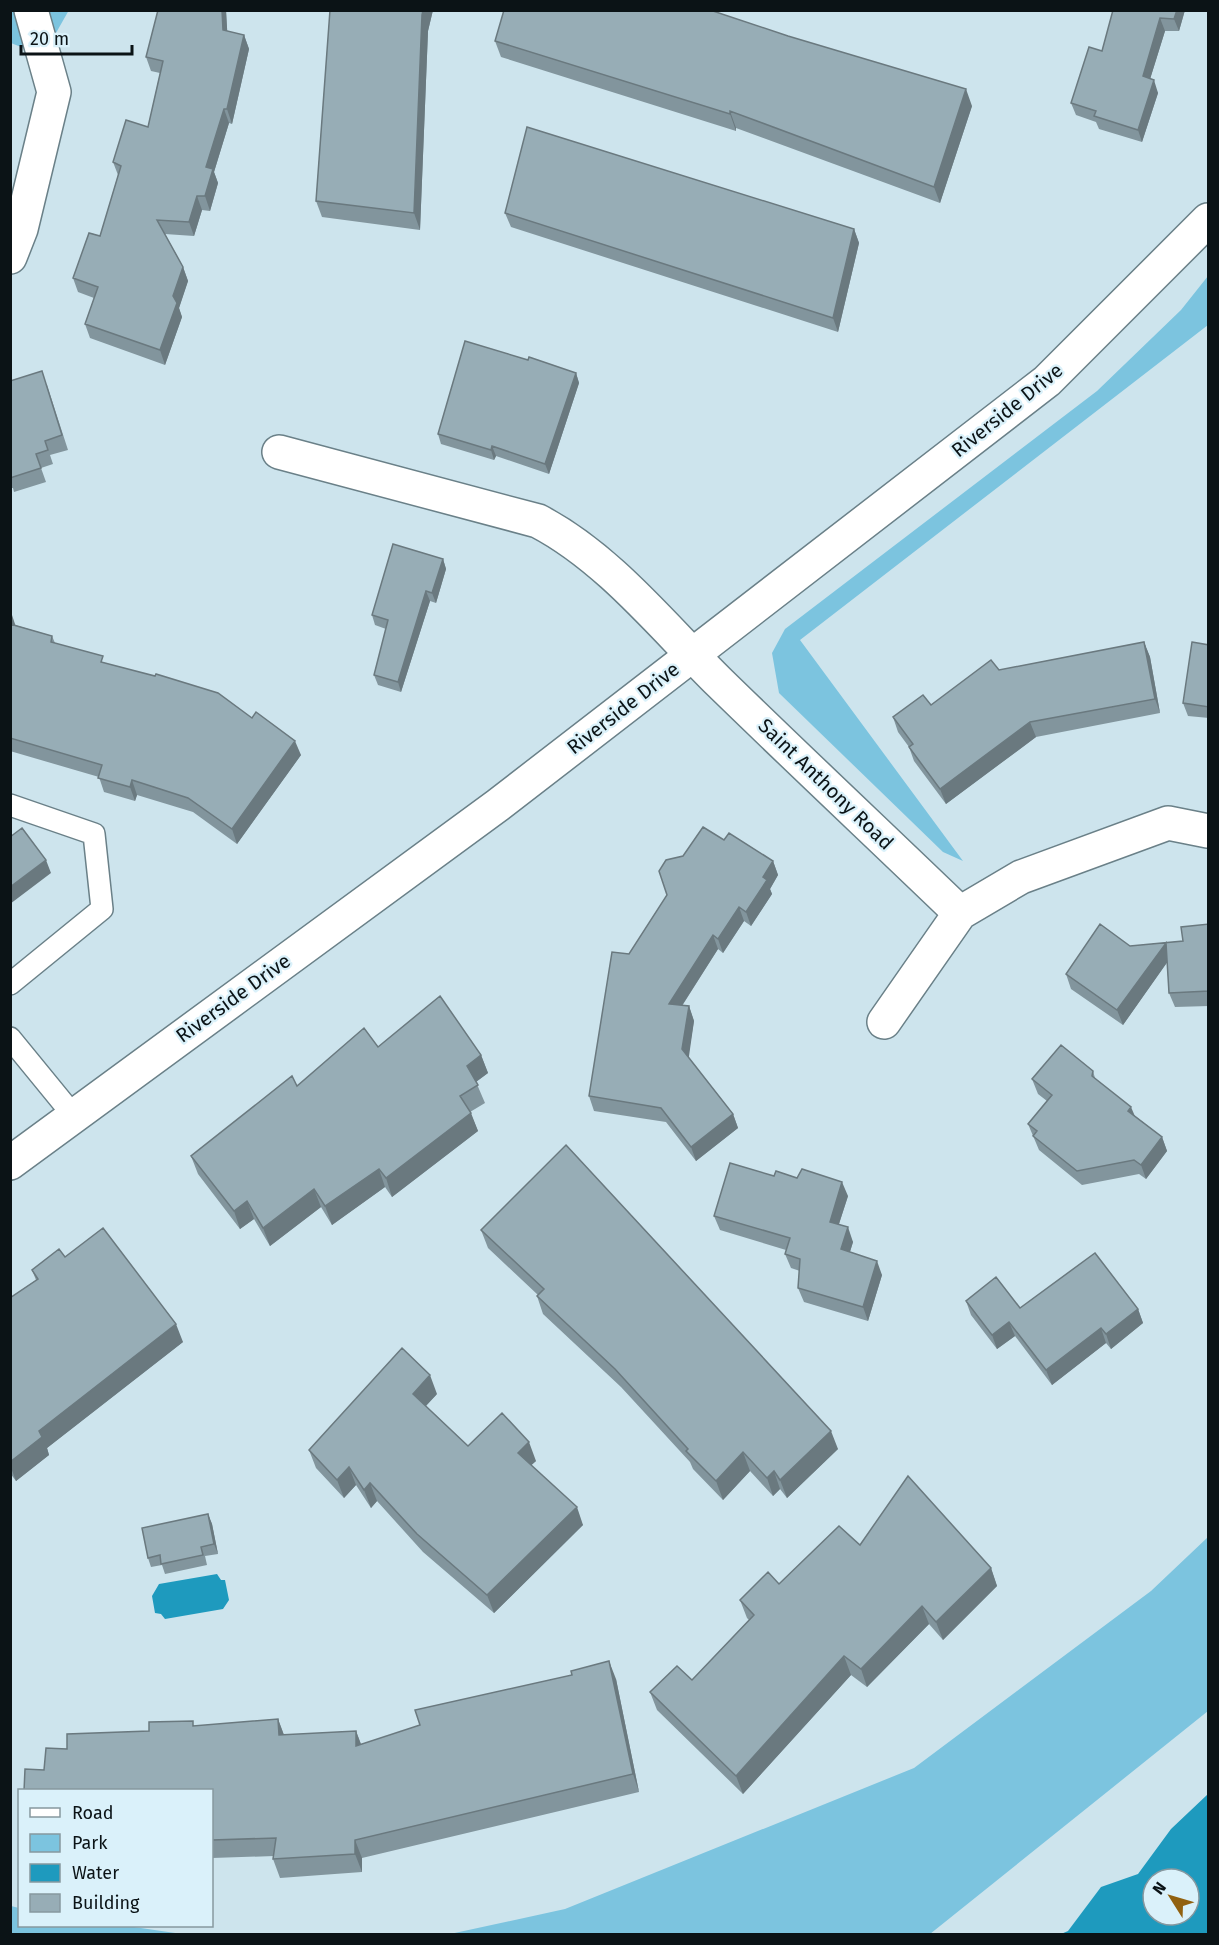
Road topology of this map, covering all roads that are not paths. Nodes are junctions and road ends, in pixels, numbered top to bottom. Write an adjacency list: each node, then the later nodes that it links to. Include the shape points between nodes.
1 (31, 10): 3 (main road, via 54,92 21,229)
2 (1209, 220): 5 (main road, Riverside Drive, via 1047,381)
3 (10, 257)
4 (279, 453): 5 (main road, Saint Anthony Road, via 538,521 566,536)
5 (693, 654): 8 (main road, Saint Anthony Road); 12 (main road, Riverside Drive, via 498,805)
6 (10, 805): 9 (lane, via 94,834 102,909)
7 (1209, 831): 8 (main road, via 1168,822 1021,877)
8 (960, 913): 10 (main road)
9 (10, 984)
10 (884, 1022)
11 (10, 1038): 12 (lane)
12 (73, 1115): 13 (main road, Riverside Drive)
13 (10, 1163)

